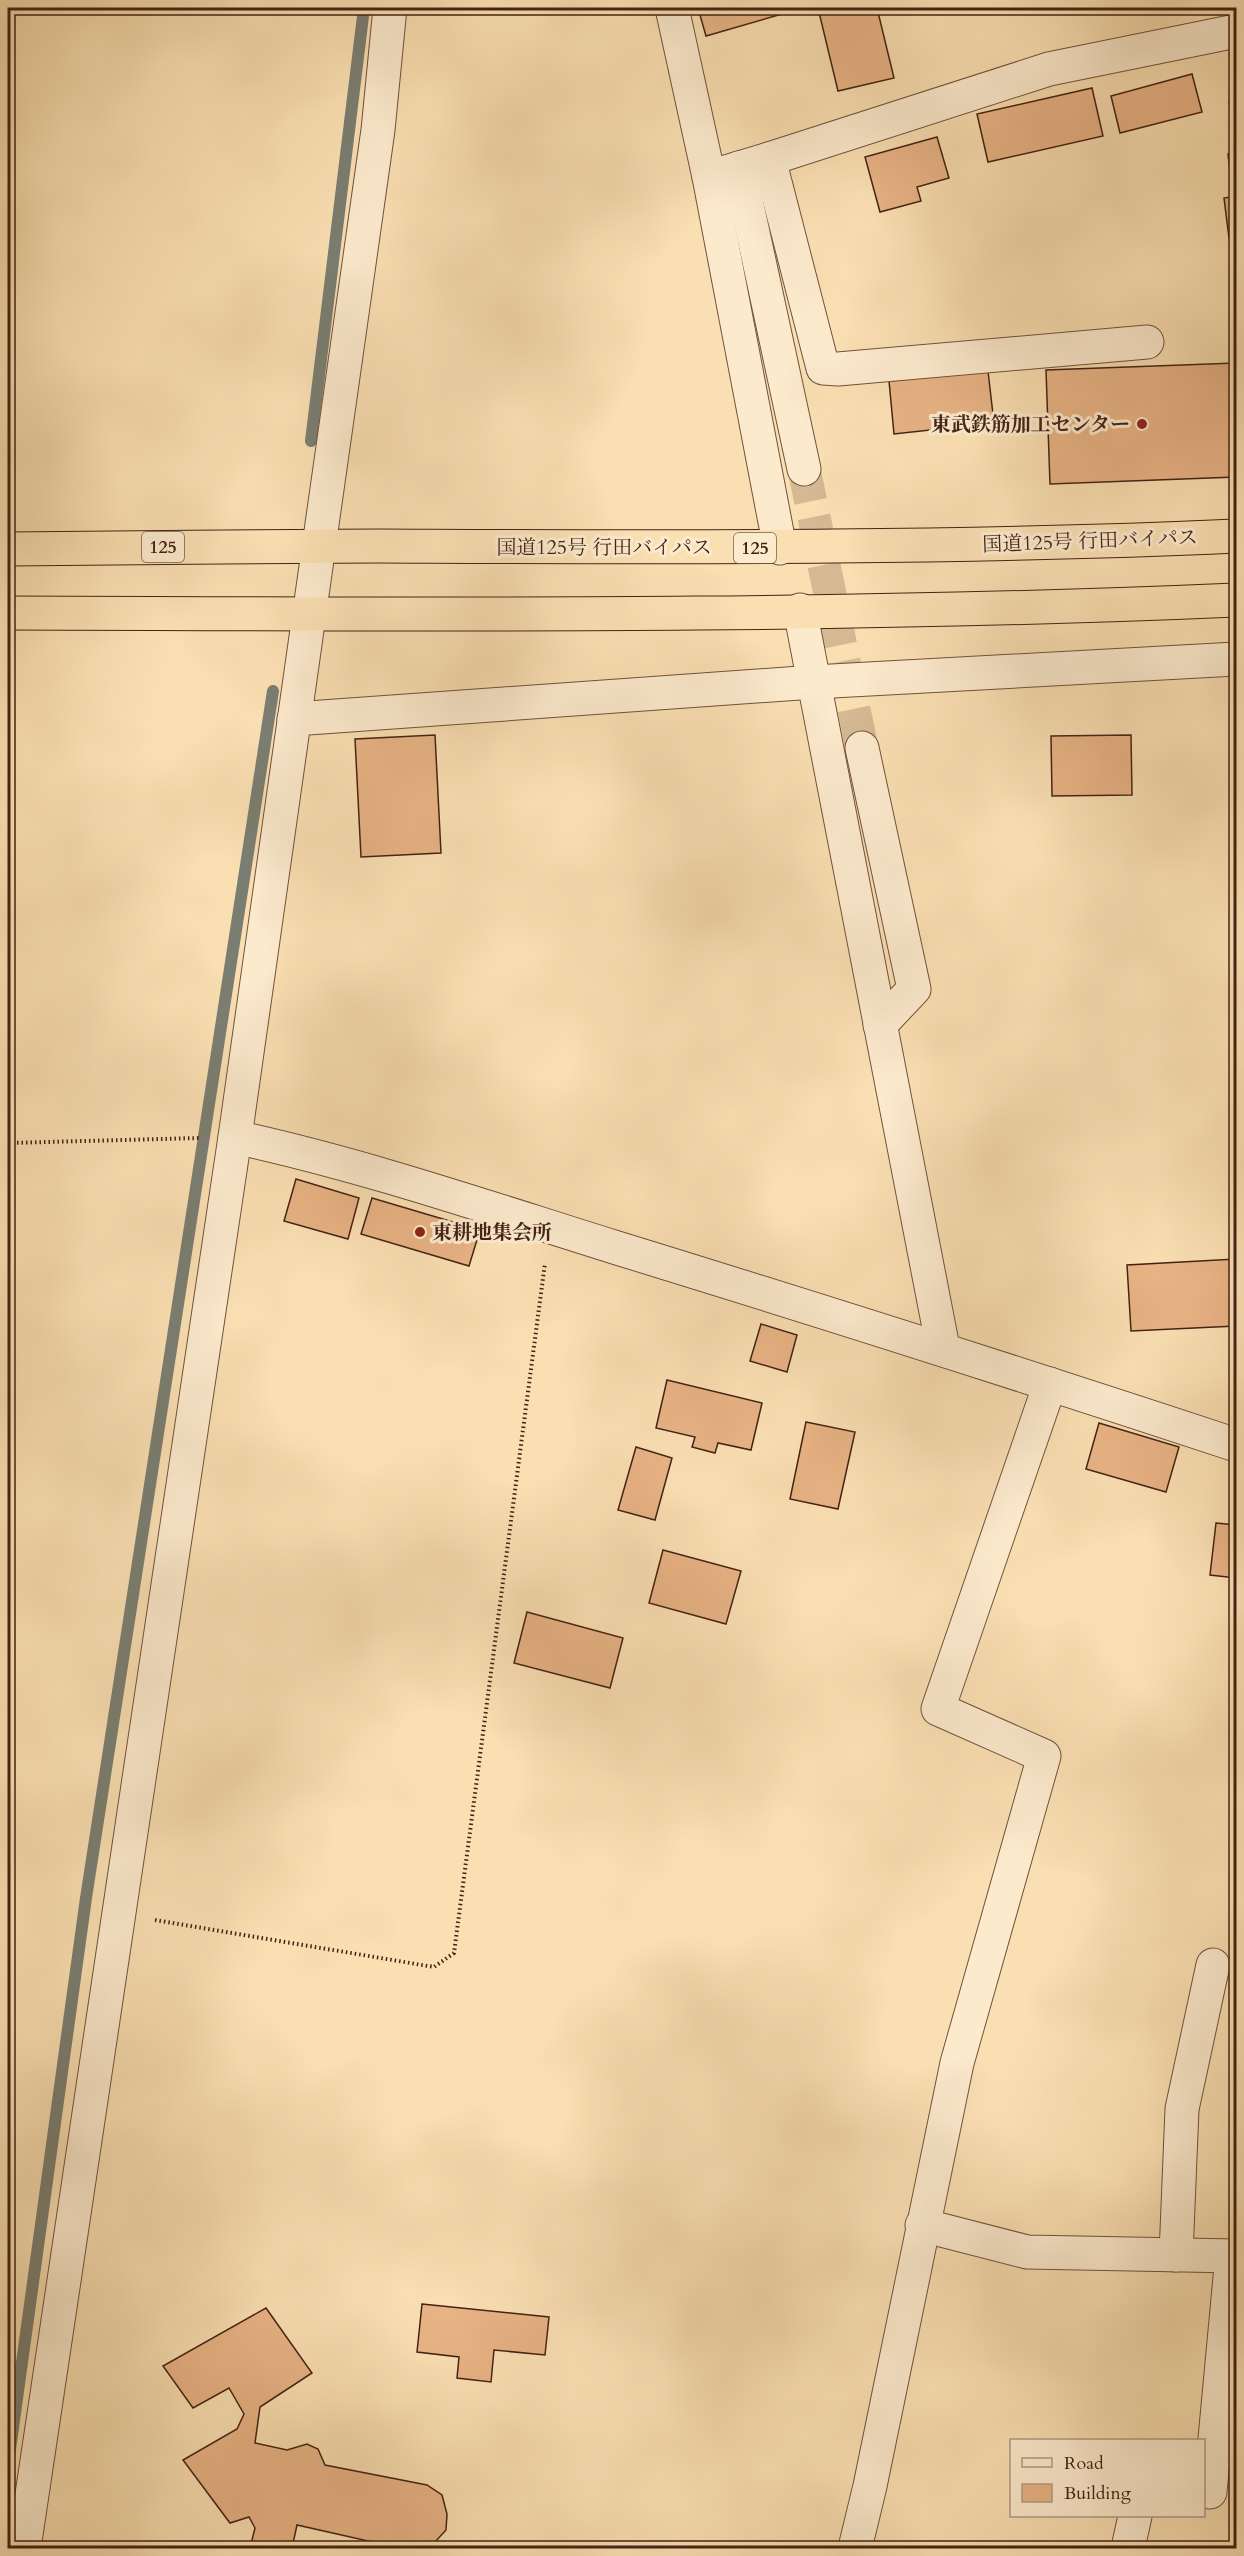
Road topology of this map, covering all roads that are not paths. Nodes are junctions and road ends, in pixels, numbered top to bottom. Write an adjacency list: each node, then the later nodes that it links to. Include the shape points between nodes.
1 (390, 8): 8 (street, via 378,130)
2 (672, 8): 4 (street)
3 (1236, 31): 4 (street, via 1050,69)
4 (739, 168): 5 (street, via 823,368); 6 (street); 9 (street)
5 (1147, 342)
6 (804, 469)
7 (1236, 536): 9 (highway, 国道125号 行田バイパス / 125, via 1096,543)
8 (319, 546): 9 (highway, 国道125号 行田バイパス / 125); 10 (highway, 国道125号 行田バイパス / 125); 14 (street)
9 (780, 548)
10 (8, 549)
11 (1236, 600): 12 (highway)
12 (800, 610): 14 (highway); 16 (street)
13 (8, 613): 14 (highway)
14 (310, 614): 17 (street)
15 (1236, 659): 16 (street)
16 (814, 682): 17 (street); 19 (street)
17 (294, 719): 20 (street)
18 (862, 748): 19 (street, via 914,989)
19 (880, 1025): 21 (street)
20 (235, 1137): 21 (street, via 309,1153); 30 (street)
21 (943, 1348): 22 (street)
22 (1050, 1384): 23 (street); 25 (street, via 939,1709 1044,1756 957,2063)
23 (1236, 1445)
24 (1213, 1965): 26 (street, via 1182,2109)
25 (922, 2225): 26 (street, via 1027,2252); 31 (street)
26 (1176, 2255): 27 (street)
27 (1234, 2256): 28 (street, via 1210,2492)
28 (1205, 2491)
29 (1135, 2517): 32 (street)
30 (24, 2548)
31 (855, 2548)
32 (1128, 2548)

